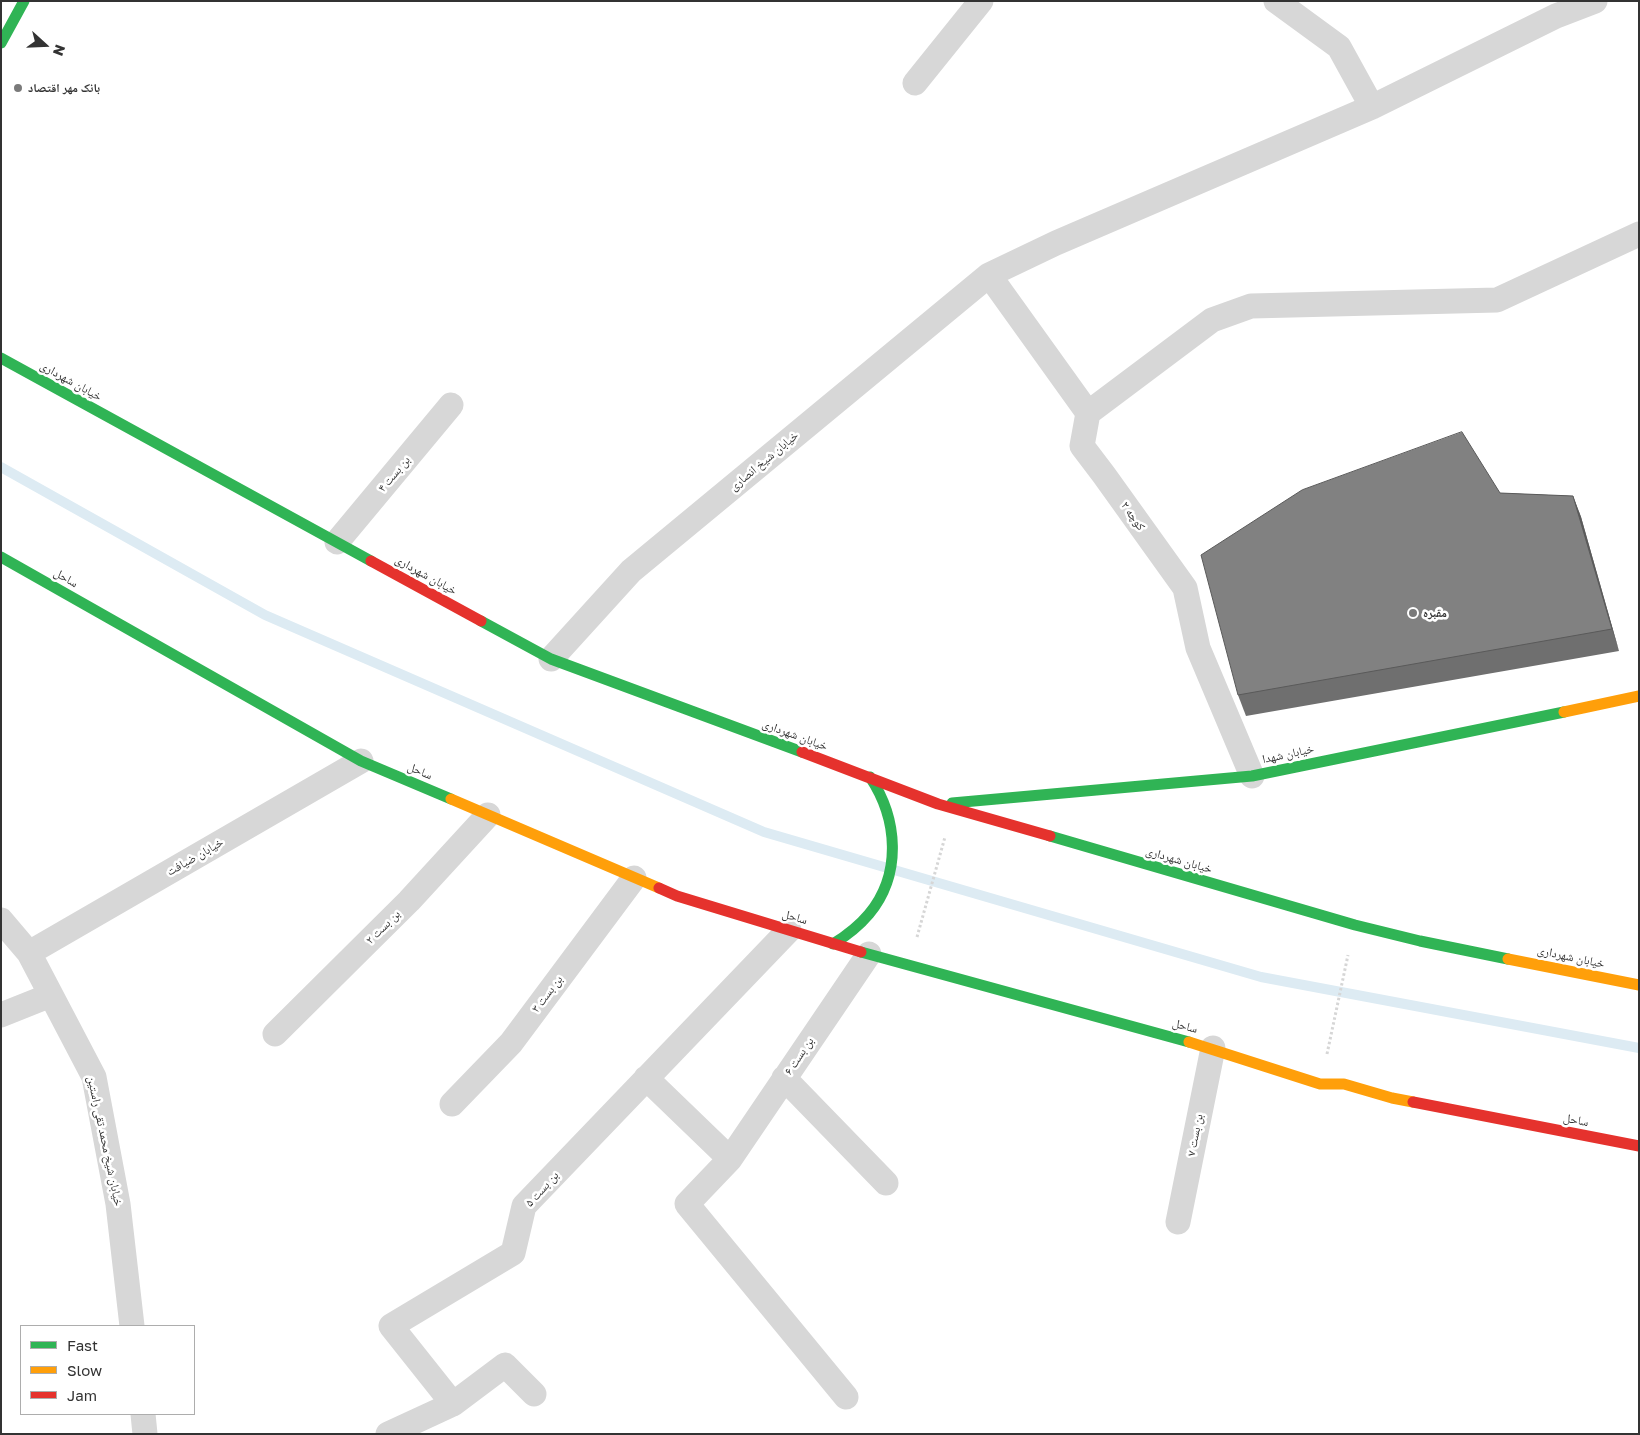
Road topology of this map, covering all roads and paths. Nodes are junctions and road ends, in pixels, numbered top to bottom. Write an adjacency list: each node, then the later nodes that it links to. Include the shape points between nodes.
1 (24, 1): 6 (main road)
2 (981, 1): 7 (street)
3 (1276, 1): 8 (street, via 1339,48)
4 (1595, 1): 5 (street, خیابان شیخ انصاری)
5 (1549, 8): 8 (street, خیابان شیخ انصاری)
6 (1, 43)
7 (915, 83)
8 (1372, 107): 10 (street, خیابان شیخ انصاری)
9 (1639, 234): 13 (street, via 1497,300 1251,306 1212,320)
10 (989, 275): 13 (street); 16 (street, خیابان شیخ انصاری, via 631,571)
11 (1, 358): 14 (main road, خیابان شهرداری)
12 (452, 405): 14 (street, بن بست ۴)
13 (1088, 413): 19 (street, کوچه ۲, via 1082,446 1185,588 1198,648)
14 (337, 542): 16 (main road, خیابان شهرداری)
15 (1, 557): 18 (main road, ساحل)
16 (551, 659): 20 (main road, خیابان شهرداری)
17 (1639, 696): 19 (main road, خیابان شهدا)
18 (361, 761): 23 (main road, ساحل); 29 (street, خیابان ضیافت)
19 (1252, 776): 21 (main road, خیابان شهدا)
20 (870, 777): 21 (main road, خیابان شهرداری); 28 (main road, via 883,797 890,820 893,844 890,868 883,892 870,912 854,930)
21 (938, 804): 22 (main road, خیابان شهرداری)
22 (953, 809): 26 (main road, خیابان شهرداری); 31 (path)
23 (488, 815): 24 (main road, ساحل); 35 (street, بن بست ۲, via 409,901)
24 (634, 878): 27 (main road, ساحل, via 677,896); 40 (street, بن بست ۳, via 511,1043)
25 (1, 920): 29 (street, خیابان شیخ محمد تقی راستین)
26 (1355, 925): 32 (main road, خیابان شهرداری); 39 (path)
27 (788, 930): 28 (main road, ساحل); 37 (street, بن بست ۵)
28 (833, 944): 30 (main road, ساحل)
29 (30, 953): 33 (street, خیابان شیخ محمد تقی راستین)
30 (869, 954): 31 (main road, ساحل); 38 (street, بن بست ۶)
31 (910, 964): 36 (main road, ساحل)
32 (1639, 985)
33 (52, 995): 34 (street); 45 (street, خیابان شیخ محمد تقی راستین, via 94,1077 118,1204)
34 (1, 1015)
35 (275, 1034)
36 (1213, 1048): 39 (main road, ساحل); 44 (street, بن بست ۷)
37 (646, 1078): 42 (street); 48 (street, بن بست ۵, via 524,1206 513,1253 391,1326)
38 (784, 1078): 42 (street, بن بست ۶); 43 (street)
39 (1320, 1084): 41 (main road, ساحل, via 1344,1084 1392,1098)
40 (452, 1104)
41 (1639, 1146)
42 (730, 1159): 47 (street, بن بست ۶, via 687,1204)
43 (886, 1183)
44 (1178, 1222)
45 (132, 1325)
46 (534, 1394): 48 (street, via 505,1365)
47 (846, 1397)
48 (453, 1404): 51 (street)
49 (142, 1415): 50 (street)
50 (145, 1434)
51 (388, 1434)

